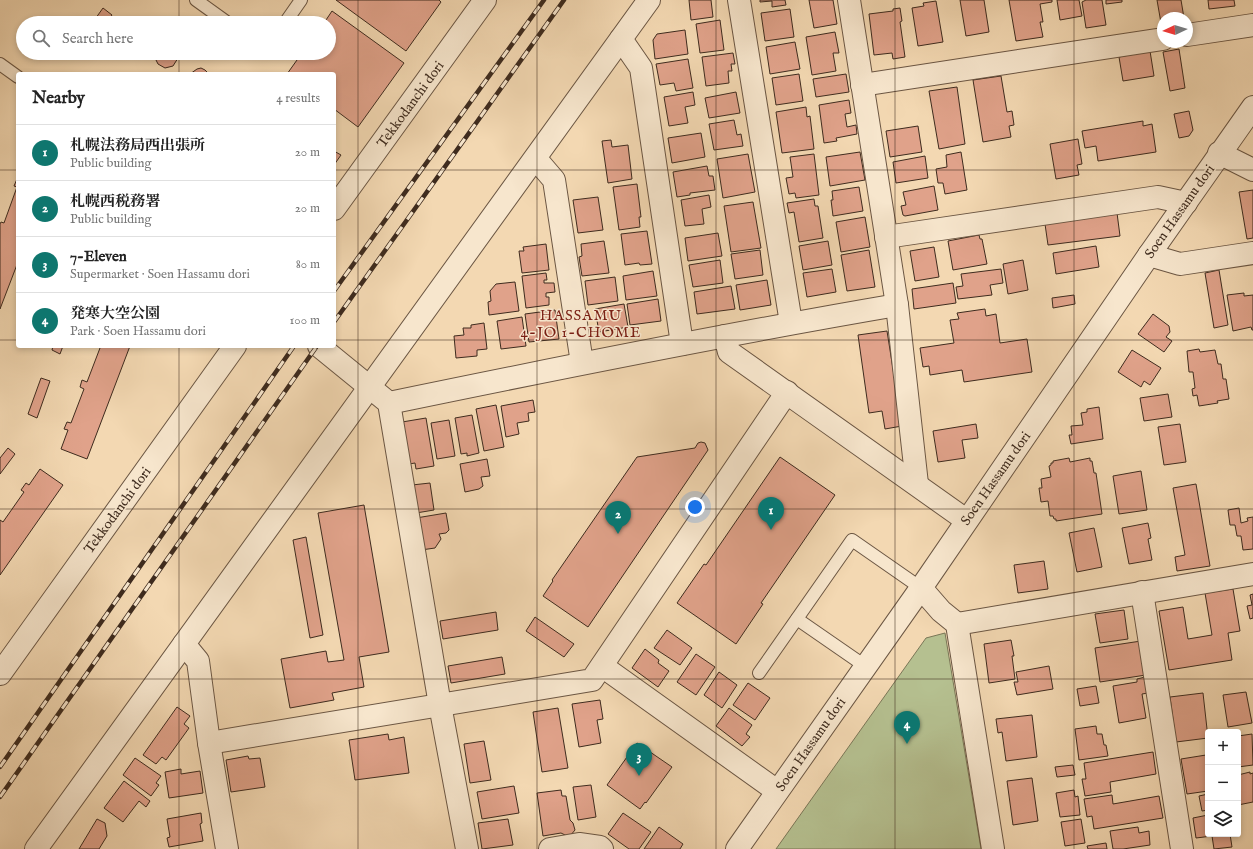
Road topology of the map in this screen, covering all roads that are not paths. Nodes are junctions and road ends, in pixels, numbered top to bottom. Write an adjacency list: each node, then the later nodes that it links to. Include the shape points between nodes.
1 (196, 0): 7 (lane)
2 (301, 0): 8 (lane)
3 (485, 0): 21 (street, Tekkodanchi dori)
4 (649, 0): 11 (street)
5 (739, 0): 26 (street)
6 (849, 0): 15 (street)
7 (218, 16)
8 (290, 16)
9 (1253, 26): 10 (street)
10 (1193, 35)
11 (621, 39): 18 (street); 28 (street, via 642,68)
12 (1157, 40): 15 (street)
13 (0, 64): 14 (lane)
14 (16, 76)
15 (862, 85): 22 (street)
16 (1253, 107): 17 (street, Soen Hassamu dori)
17 (1220, 153): 19 (street); 20 (street, Soen Hassamu dori)
18 (536, 159): 31 (street, via 554,180); 32 (street)
19 (1253, 170)
20 (1186, 203): 22 (street, via 1158,197); 24 (street, Soen Hassamu dori)
21 (336, 206)
22 (886, 238): 25 (street)
23 (1253, 253): 24 (street, via 1180,264)
24 (1149, 255): 36 (street, Soen Hassamu dori)
25 (897, 305): 26 (street); 35 (street)
26 (790, 323): 27 (street)
27 (725, 336): 28 (street); 33 (street, via 729,352)
28 (682, 344): 31 (street)
29 (234, 348): 46 (street, Tekkodanchi dori)
30 (322, 348): 32 (street)
31 (582, 363): 34 (street)
32 (370, 387): 34 (street); 42 (street)
33 (787, 392): 35 (street); 43 (street)
34 (389, 403): 47 (street)
35 (917, 484): 36 (street)
36 (966, 520): 38 (street, Soen Hassamu dori)
37 (1253, 574): 39 (street)
38 (921, 588): 40 (lane, via 852,540); 41 (street, via 941,611); 44 (street, Soen Hassamu dori)
39 (1142, 592): 41 (street); 57 (street)
40 (797, 619): 44 (lane); 45 (lane)
41 (957, 624): 56 (street)
42 (184, 644): 48 (street, via 198,660); 50 (street)
43 (602, 666): 47 (street, via 592,680); 49 (street)
44 (865, 666): 49 (street, Soen Hassamu dori)
45 (759, 673)
46 (0, 674)
47 (440, 705): 48 (street); 52 (street)
48 (209, 743): 51 (street)
49 (777, 791): 55 (street, Soen Hassamu dori)
50 (36, 849)
51 (227, 849)
52 (467, 849)
53 (550, 849): 54 (street, via 579,844)
54 (602, 849)
55 (737, 849)
56 (994, 849)
57 (1182, 849)

